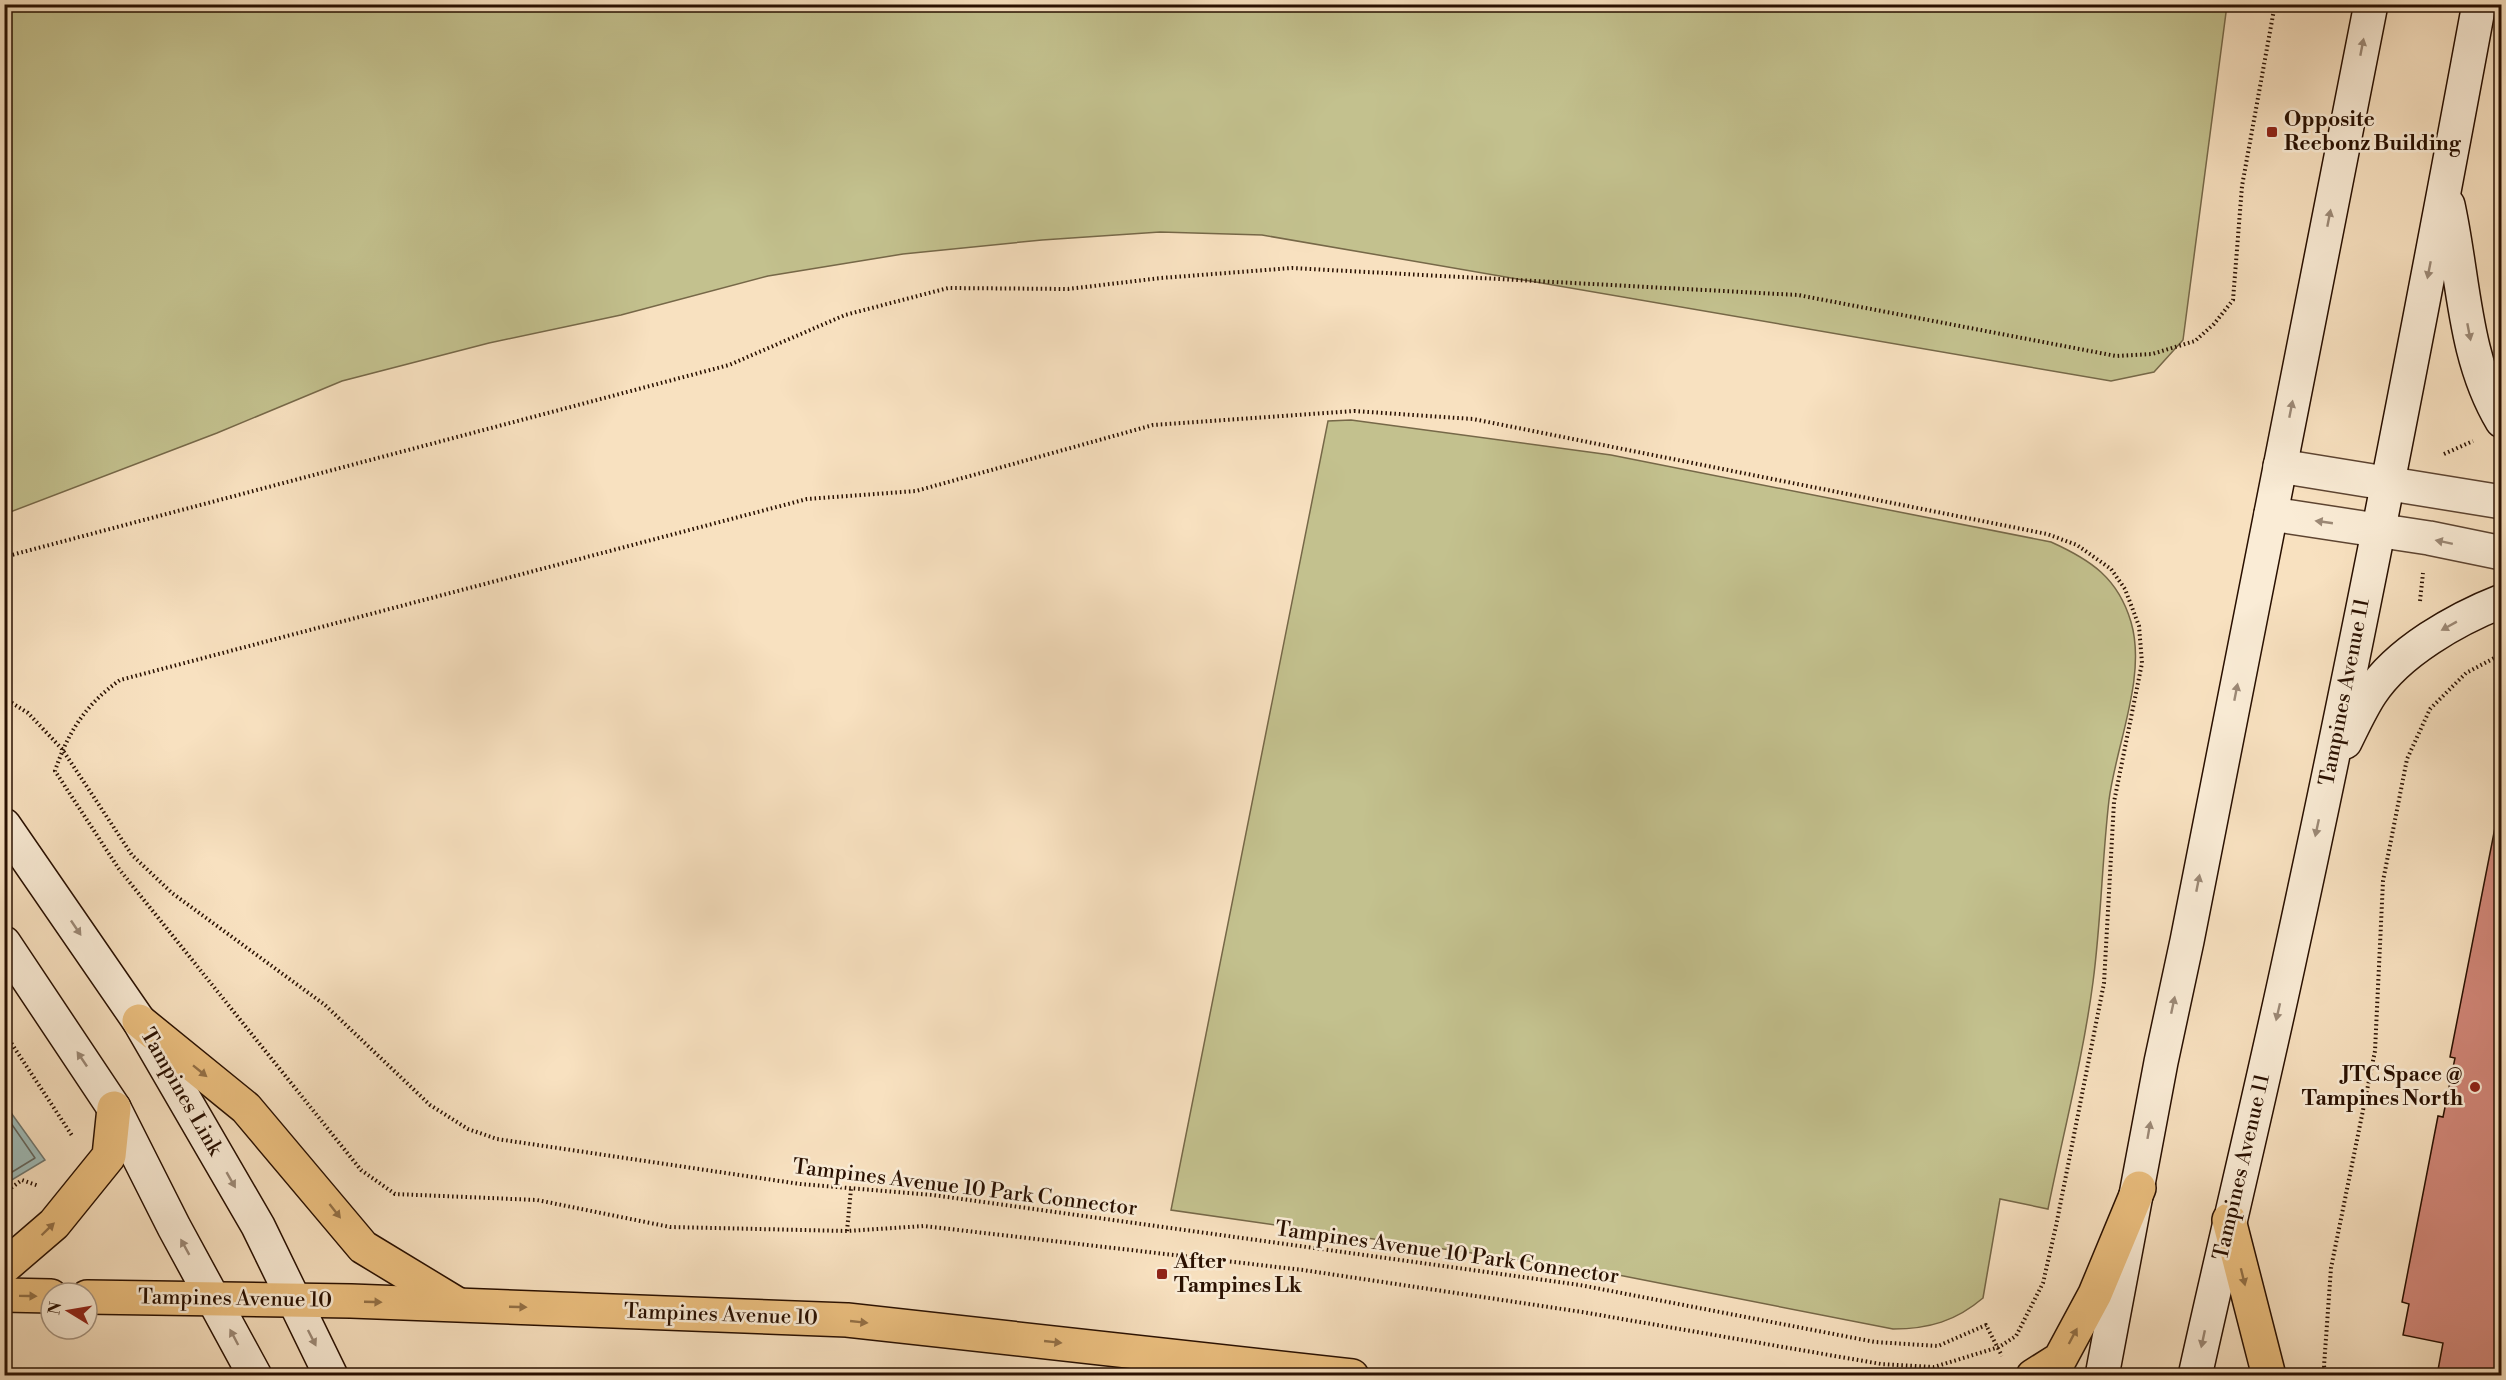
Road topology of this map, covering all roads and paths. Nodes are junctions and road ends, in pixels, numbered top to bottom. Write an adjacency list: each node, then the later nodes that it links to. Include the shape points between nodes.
1 (2275, 4): 12 (path, via 2242,186 2233,300 2195,341 2152,354 2116,356 1798,295 1292,268 1068,289 948,288 845,315 729,365)
2 (2371, 4): 6 (main road, one-way to 2)
3 (2479, 4): 4 (main road, Tampines Avenue 11)
4 (2445, 192): 5 (main road, one-way to 5, via 2469,336 2489,400); 7 (main road, Tampines Avenue 11, one-way to 7)
5 (2502, 421)
6 (2280, 466): 7 (main road); 9 (main road)
7 (2386, 484): 8 (main road); 10 (main road, Tampines Avenue 11)
8 (2502, 501)
9 (2271, 514): 10 (main road, one-way to 9); 25 (main road, one-way to 9)
10 (2377, 530): 11 (main road, one-way to 10); 17 (main road, Tampines Avenue 11)
11 (2502, 554)
12 (4, 557)
13 (2502, 601): 17 (main road, one-way to 17, via 2443,629 2411,651 2372,692)
14 (2502, 654): 45 (path, via 2466,673 2430,709 2407,759 2383,881 2375,1051 2331,1268 2324,1366)
15 (4, 698): 16 (path, Tampines Avenue 10 Park Connector, via 28,713)
16 (62, 749): 26 (path, Tampines Avenue 10 Park Connector, via 132,855 172,893 326,1005 430,1105 468,1129 497,1139); 29 (path, via 55,771 119,869 361,1170 395,1194 537,1200 670,1227); 37 (path, via 96,697 120,680 807,498 916,491 1153,425 1354,411 1473,419 2048,534 2077,546 2111,569 2125,589 2139,626 2142,663 2114,802 2103,983 2056,1226 2043,1284 2016,1336)
17 (2329, 770): 28 (main road, Tampines Avenue 11, one-way to 28)
18 (4, 825): 20 (main road, Tampines Link, one-way to 20)
19 (4, 943): 22 (main road, one-way to 19)
20 (139, 1021): 35 (main road, Tampines Link, one-way to 35, via 258,1226); 36 (main road, one-way to 36, via 246,1108 363,1247)
21 (4, 1032): 23 (path, via 74,1138)
22 (114, 1108): 30 (main road, one-way to 22, via 54,1224 109,1156); 34 (main road, one-way to 22)
23 (69, 1147)
24 (43, 1188): 27 (path, via 22,1180)
25 (2139, 1188): 41 (main road, one-way to 25, via 2060,1359 2095,1294); 42 (main road)
26 (851, 1189): 29 (path); 37 (path, Tampines Avenue 10 Park Connector, via 945,1197 1580,1285 1875,1342 1938,1346 1986,1325)
27 (4, 1193)
28 (2229, 1220): 43 (main road, Tampines Avenue 11, one-way to 43); 44 (main road, one-way to 44)
29 (847, 1231): 37 (path, via 924,1226 1303,1270 1582,1312 1881,1364 1934,1367)
30 (4, 1267)
31 (4, 1295): 32 (main road, one-way to 32)
32 (39, 1296)
33 (99, 1297): 34 (main road, Tampines Avenue 10)
34 (214, 1299): 35 (main road, Tampines Avenue 10); 38 (main road, one-way to 34)
35 (293, 1300): 36 (main road, Tampines Avenue 10, one-way to 36); 39 (main road, Tampines Link, one-way to 39)
36 (459, 1305): 40 (main road, Tampines Avenue 10, one-way to 40, via 847,1320)
37 (1999, 1347)
38 (255, 1376)
39 (331, 1376)
40 (1352, 1376)
41 (2033, 1376)
42 (2102, 1376)
43 (2195, 1376)
44 (2269, 1376)
45 (2327, 1376)

